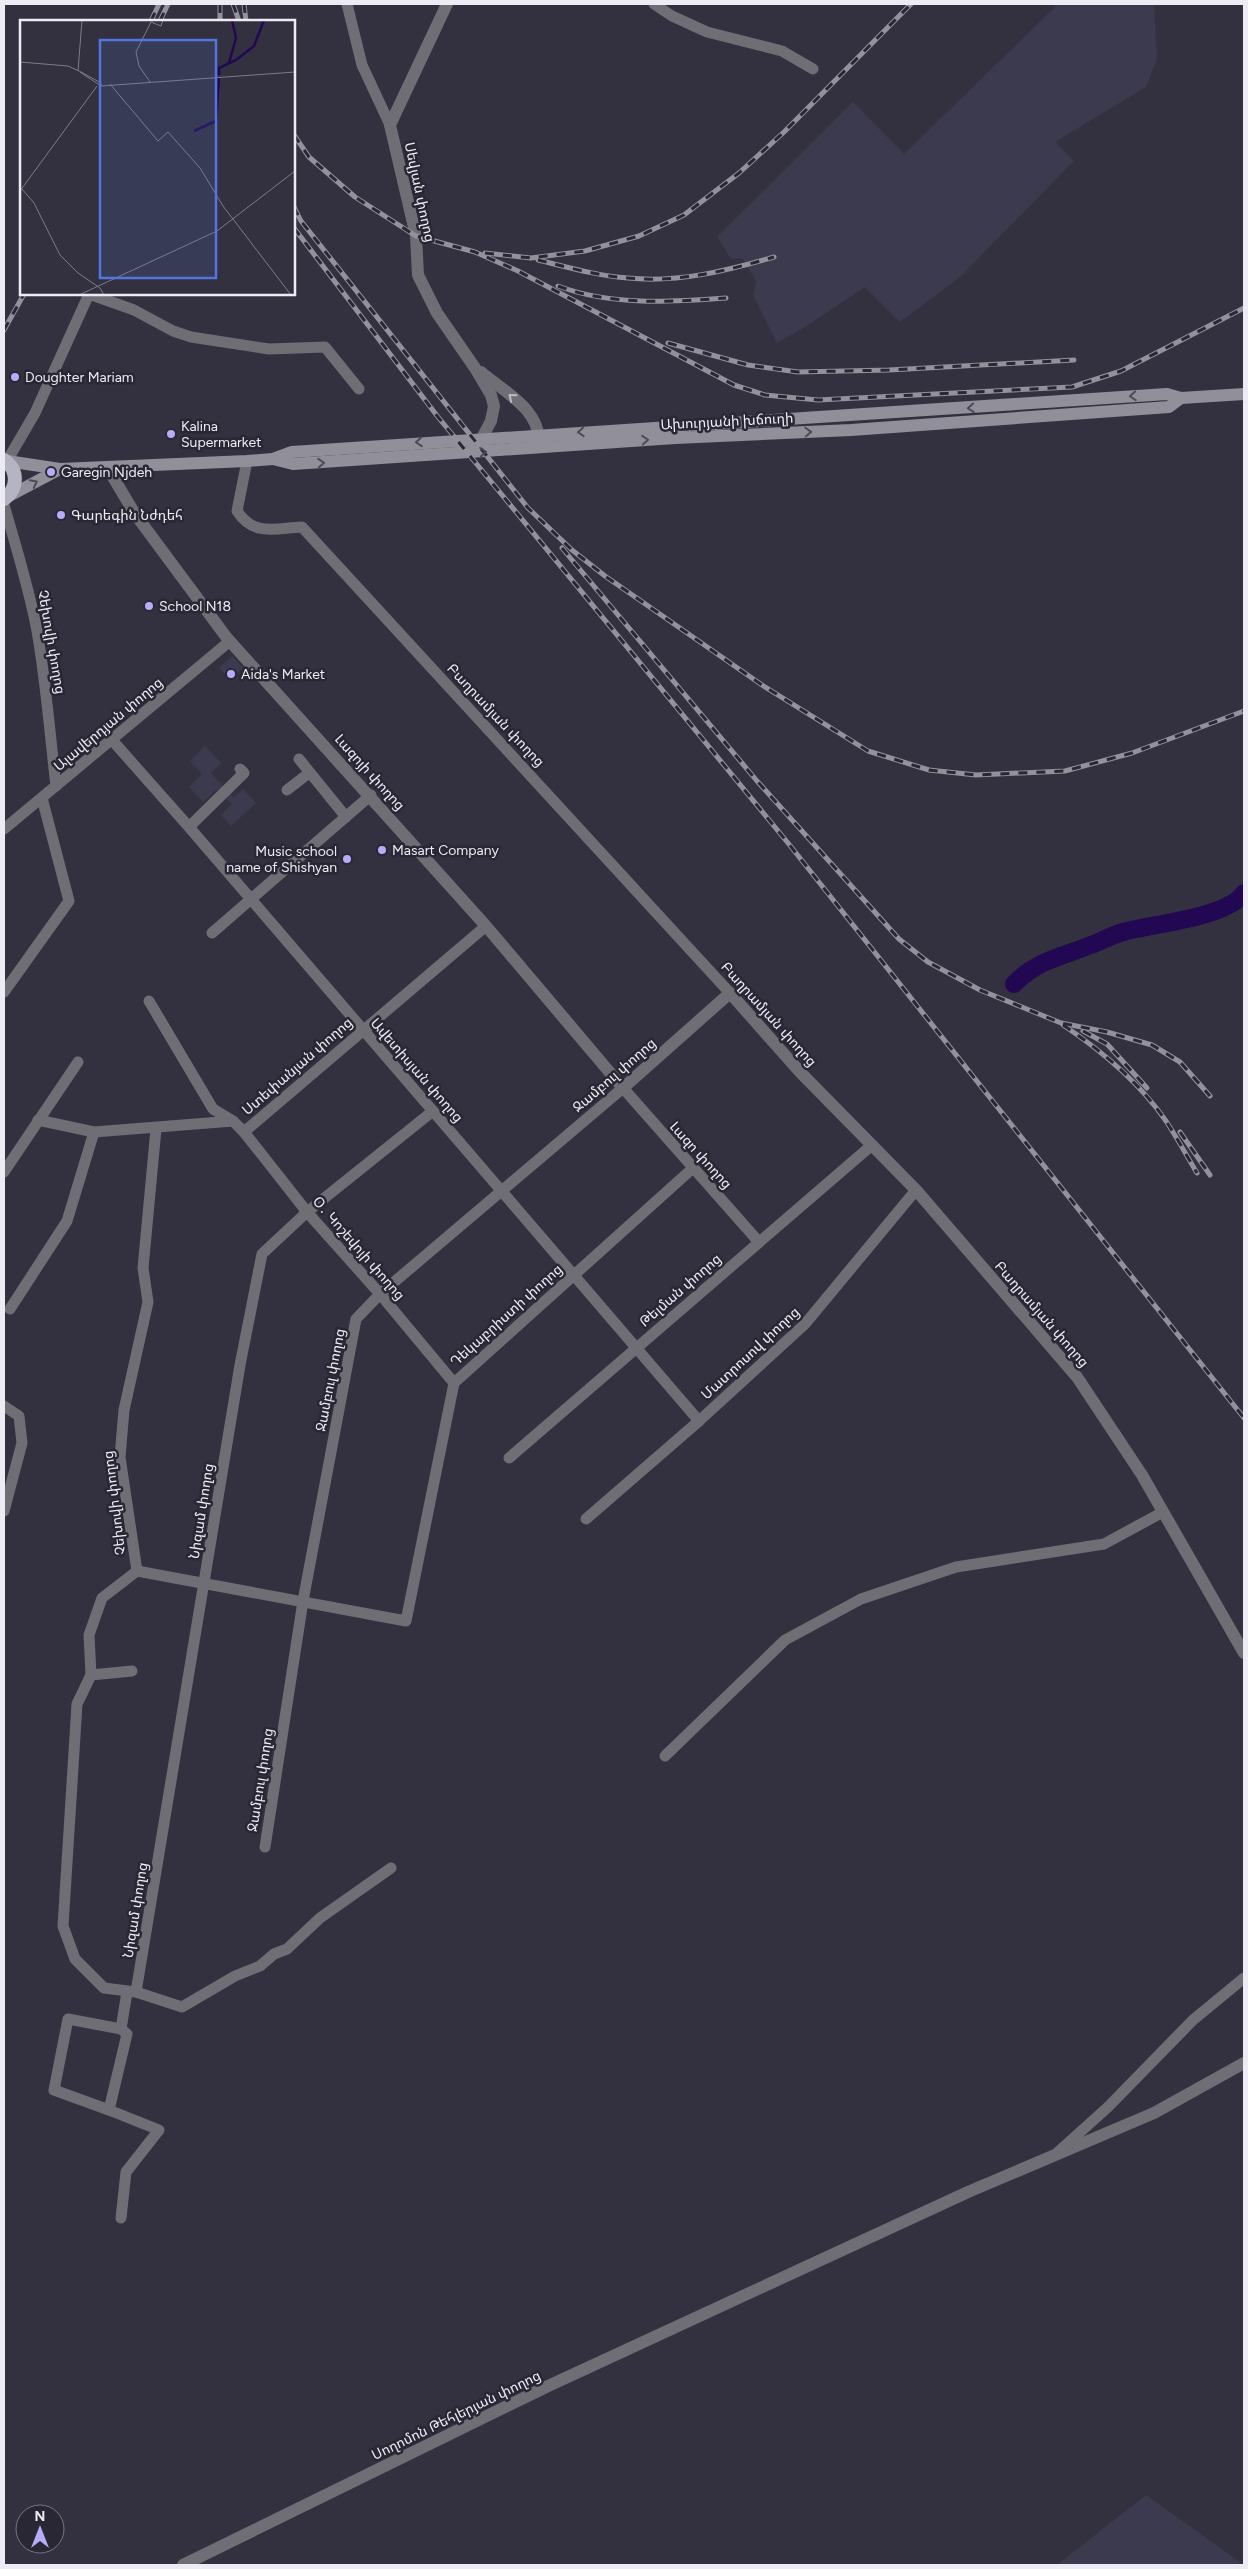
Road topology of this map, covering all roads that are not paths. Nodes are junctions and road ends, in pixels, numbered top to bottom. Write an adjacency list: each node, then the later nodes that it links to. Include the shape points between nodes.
1 (347, 4): 5 (street, Սեվյան փողոց, via 362,65)
2 (447, 4): 5 (street)
3 (654, 4): 4 (street, via 707,32 782,51)
4 (813, 69)
5 (390, 125): 8 (street, Սեվյան փողոց, via 416,236 418,275 437,313)
6 (89, 295): 14 (street, via 36,413)
7 (92, 295): 9 (street, via 134,310 173,332 190,337 269,349 325,348)
8 (475, 368): 11 (street, Սեվյան փողոց, via 494,406); 12 (street, Սեվյան փողոց, one-way to 8, via 536,422 529,412)
9 (359, 389)
10 (1244, 394): 12 (main road, Ախուրյանի խճուղի, via 1181,398 1167,394)
11 (482, 438): 12 (main road, Ախուրյանի խճուղի); 13 (main road, Ախուրյանի խճուղի, one-way to 13, via 292,452)
12 (538, 440): 13 (main road, Ախուրյանի խճուղի, one-way to 12, via 293,464)
13 (273, 458): 15 (main road, Ախուրյանի խճուղի)
14 (5, 460): 17 (main road); 18 (highway, via 12,467 15,482)
15 (246, 461): 16 (main road, Ախուրյանի խճուղի); 35 (street, Բաղրամյան փողոց, via 237,511 244,522 255,529 302,527)
16 (107, 467): 17 (main road, Ախուրյանի խճուղի); 19 (street, Լազոյի փողոց, via 136,514)
17 (60, 469): 18 (main road, Ախուրյանի խճուղի, one-way to 17)
18 (5, 500): 24 (street, Չեխովի փողոց, via 37,631)
19 (230, 641): 20 (street, Ալավերդյան փողոց); 26 (street, Լազոյի փողոց)
20 (112, 740): 24 (street, Ալավերդյան փողոց); 29 (street, Ավետիսյան փողոց)
21 (299, 758): 23 (street)
22 (240, 770): 29 (street, via 244,773)
23 (309, 773): 25 (street); 28 (street)
24 (56, 786): 27 (street, Ալավերդյան փողոց)
25 (287, 790)
26 (371, 795): 28 (street); 32 (street, Լազոյի փողոց)
27 (42, 798): 30 (street, Ալավերդյան փողոց); 34 (street, via 69,901)
28 (346, 817): 31 (street)
29 (189, 827): 31 (street, Ավետիսյան փողոց)
30 (4, 829)
31 (251, 900): 33 (street); 37 (street, Ավետիսյան փողոց)
32 (486, 926): 37 (street, Ստեփանյան փողոց); 39 (street, Լազոյի փողոց)
33 (212, 933)
34 (4, 992)
35 (730, 993): 39 (street, Ջամբուլ փողոց); 46 (street, Բաղրամյան փողոց, via 800,1072)
36 (149, 1002): 42 (street, via 213,1109)
37 (363, 1030): 40 (street, Ավետիսյան փողոց); 45 (street, Ստեփանյան փողոց)
38 (78, 1062): 41 (street)
39 (622, 1088): 47 (street, Լազո փողոց); 49 (street, Ջամբուլ փողոց)
40 (433, 1111): 49 (street, Ավետիսյան փողոց); 51 (street, Նիզամ փողոց)
41 (38, 1120): 44 (street, Ստեփանյան փողոց); 48 (street)
42 (233, 1121): 43 (street, Ստեփանյան փողոց); 45 (street, Ստեփանյան փողոց)
43 (156, 1128): 44 (street, Ստեփանյան փողոց); 64 (street, Չեխովի փողոց, via 142,1268 148,1302 124,1410 120,1457)
44 (94, 1132): 55 (street, via 67,1221)
45 (244, 1132): 51 (street, Օ․ Կոշեվոյի փողոց)
46 (872, 1145): 50 (street, Բաղրամյան փողոց); 52 (street, Թելման փողոց)
47 (693, 1168): 52 (street, Լազո փողոց); 53 (street, Դեկաբրիստի փողոց)
48 (4, 1172)
49 (500, 1190): 53 (street, Ավետիսյան փողոց); 54 (street, Ջամբուլ փողոց)
50 (916, 1190): 59 (street, Մատրոսով փողոց, via 805,1324); 62 (street, Բաղրամյան փողոց, via 1077,1377)
51 (307, 1212): 54 (street, Օ․ Կոշեվոյի փողոց); 65 (street, Նիզամ փողոց, via 262,1254 240,1365)
52 (758, 1241): 56 (street, Թելման փողոց)
53 (574, 1275): 56 (street, Ավետիսյան փողոց); 57 (street, Դեկաբրիստի փողոց)
54 (380, 1294): 57 (street, Օ․ Կոշեվոյի փողոց); 66 (street, Ջամբուլ փողոց, via 356,1319)
55 (10, 1309)
56 (636, 1348): 59 (street, Ավետիսյան փողոց); 60 (street, Թելման փողոց)
57 (454, 1383): 66 (street, Դեկաբրիստի փողոց, via 406,1621)
58 (4, 1406): 61 (street, via 19,1416 22,1443)
59 (699, 1421): 63 (street, Մատրոսով փողոց)
60 (509, 1458)
61 (4, 1511)
62 (1163, 1512): 67 (street, Բաղրամյան փողոց); 70 (street, via 1104,1544 956,1567 861,1599 785,1640)
63 (586, 1519)
64 (137, 1571): 65 (street); 69 (street, Չեխովի փողոց, via 102,1598 89,1635)
65 (205, 1583): 66 (street); 74 (street, Նիզամ փողոց)
66 (303, 1601): 71 (street, Ջամբուլ փողոց)
67 (1244, 1653)
68 (132, 1672): 69 (street)
69 (91, 1675): 74 (street, Չեխովի փողոց, via 77,1704 63,1926 75,1960 104,1988)
70 (664, 1756)
71 (265, 1847)
72 (391, 1868): 74 (street, Չեխովի փողոց, via 320,1918 286,1949 182,2007)
73 (1244, 1978): 78 (street, via 1193,2020 1108,2107)
74 (132, 1992): 75 (street, Նիզամ փողոց)
75 (121, 2029): 77 (street, Նիզամ փողոց, via 127,2034); 77 (street, via 68,2019 54,2090)
76 (1244, 2063): 78 (street, Սողոմոն Թեհլերյան փողոց, via 1154,2113)
77 (109, 2110): 79 (street, via 159,2130 126,2172)
78 (1053, 2157): 80 (street, Սողոմոն Թեհլերյան փողոց, via 968,2192 546,2387)
79 (121, 2218)
80 (183, 2565)

